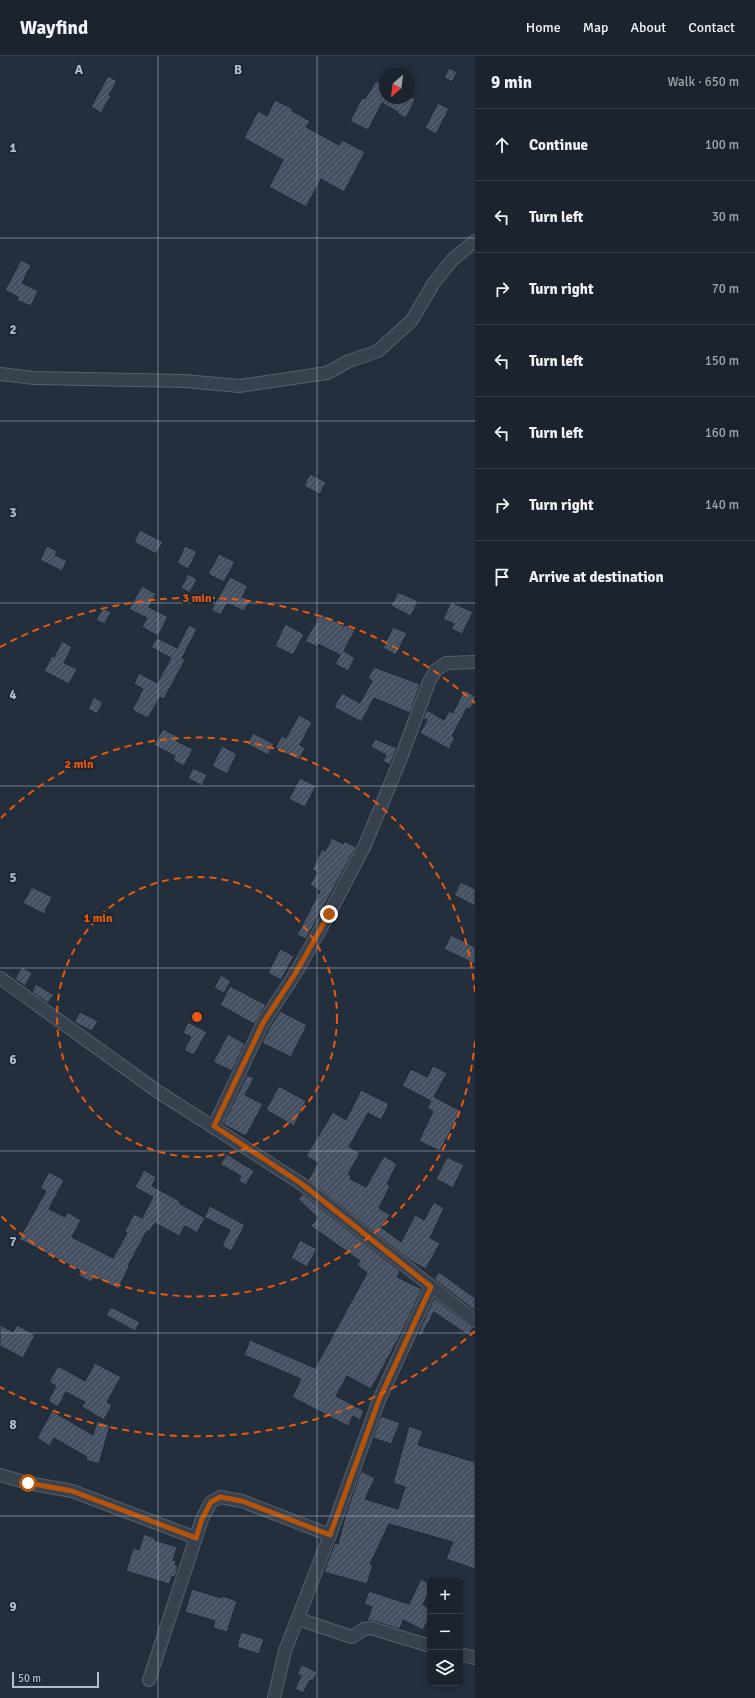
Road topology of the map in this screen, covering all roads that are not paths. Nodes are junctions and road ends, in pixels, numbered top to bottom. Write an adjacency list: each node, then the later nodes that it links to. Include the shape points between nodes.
1 (475, 241): 2 (street, via 452,260 433,284 412,320 378,351 349,361 327,373 238,386 185,381 34,378)
2 (0, 374)
3 (475, 662): 5 (street, via 446,663 436,670 429,682 365,845 295,974 263,1023)
4 (0, 978): 5 (street, via 157,1091)
5 (214, 1126): 6 (street, via 302,1184)
6 (431, 1287): 7 (street); 9 (street, via 379,1400)
7 (475, 1321)
8 (0, 1475): 10 (street, via 72,1491)
9 (330, 1535): 10 (street, via 242,1501 220,1497 211,1502); 11 (street)
10 (196, 1538): 15 (street)
11 (298, 1619): 12 (street, via 352,1637 364,1629 371,1628); 16 (street, via 285,1651)
12 (427, 1645)
13 (463, 1655): 14 (street)
14 (475, 1658)
15 (149, 1680)
16 (274, 1698)

